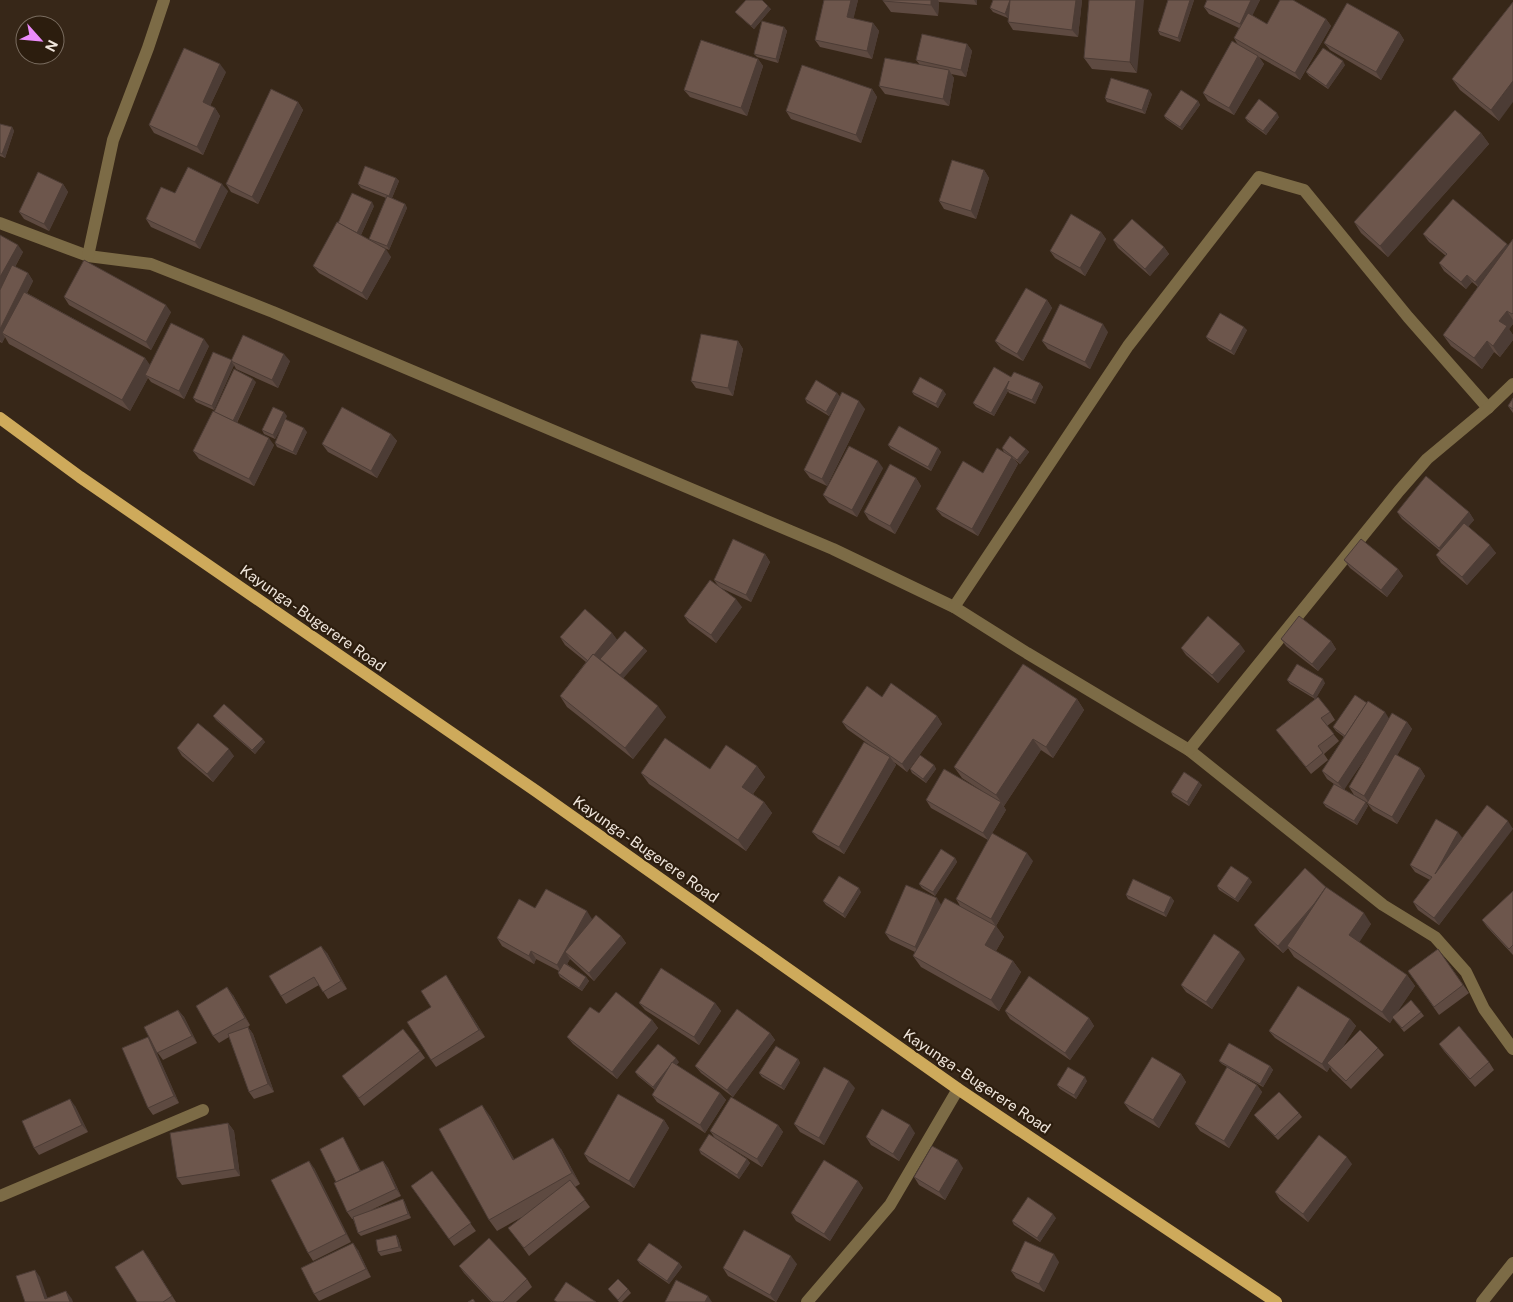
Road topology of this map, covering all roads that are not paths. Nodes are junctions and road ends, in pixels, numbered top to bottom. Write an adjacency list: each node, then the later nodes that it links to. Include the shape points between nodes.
1 (164, 0): 3 (street, via 113,140)
2 (0, 222): 3 (street)
3 (88, 256): 7 (street, via 151,264 273,312 834,549)
4 (1513, 384): 5 (street)
5 (1488, 408): 7 (street, via 1304,190 1260,177 1128,346); 8 (street, via 1427,459 1399,491)
6 (0, 418): 10 (main road, Kayunga - Bugerere Road)
7 (954, 607): 8 (street)
8 (1189, 750): 9 (street, via 1383,906 1435,937 1466,972 1484,1009)
9 (1513, 1049)
10 (958, 1089): 14 (street, via 890,1205); 15 (main road, Kayunga - Bugerere Road)
11 (203, 1110): 12 (street)
12 (0, 1196)
13 (1513, 1263): 16 (street)
14 (807, 1302)
15 (1276, 1302)
16 (1482, 1302)

